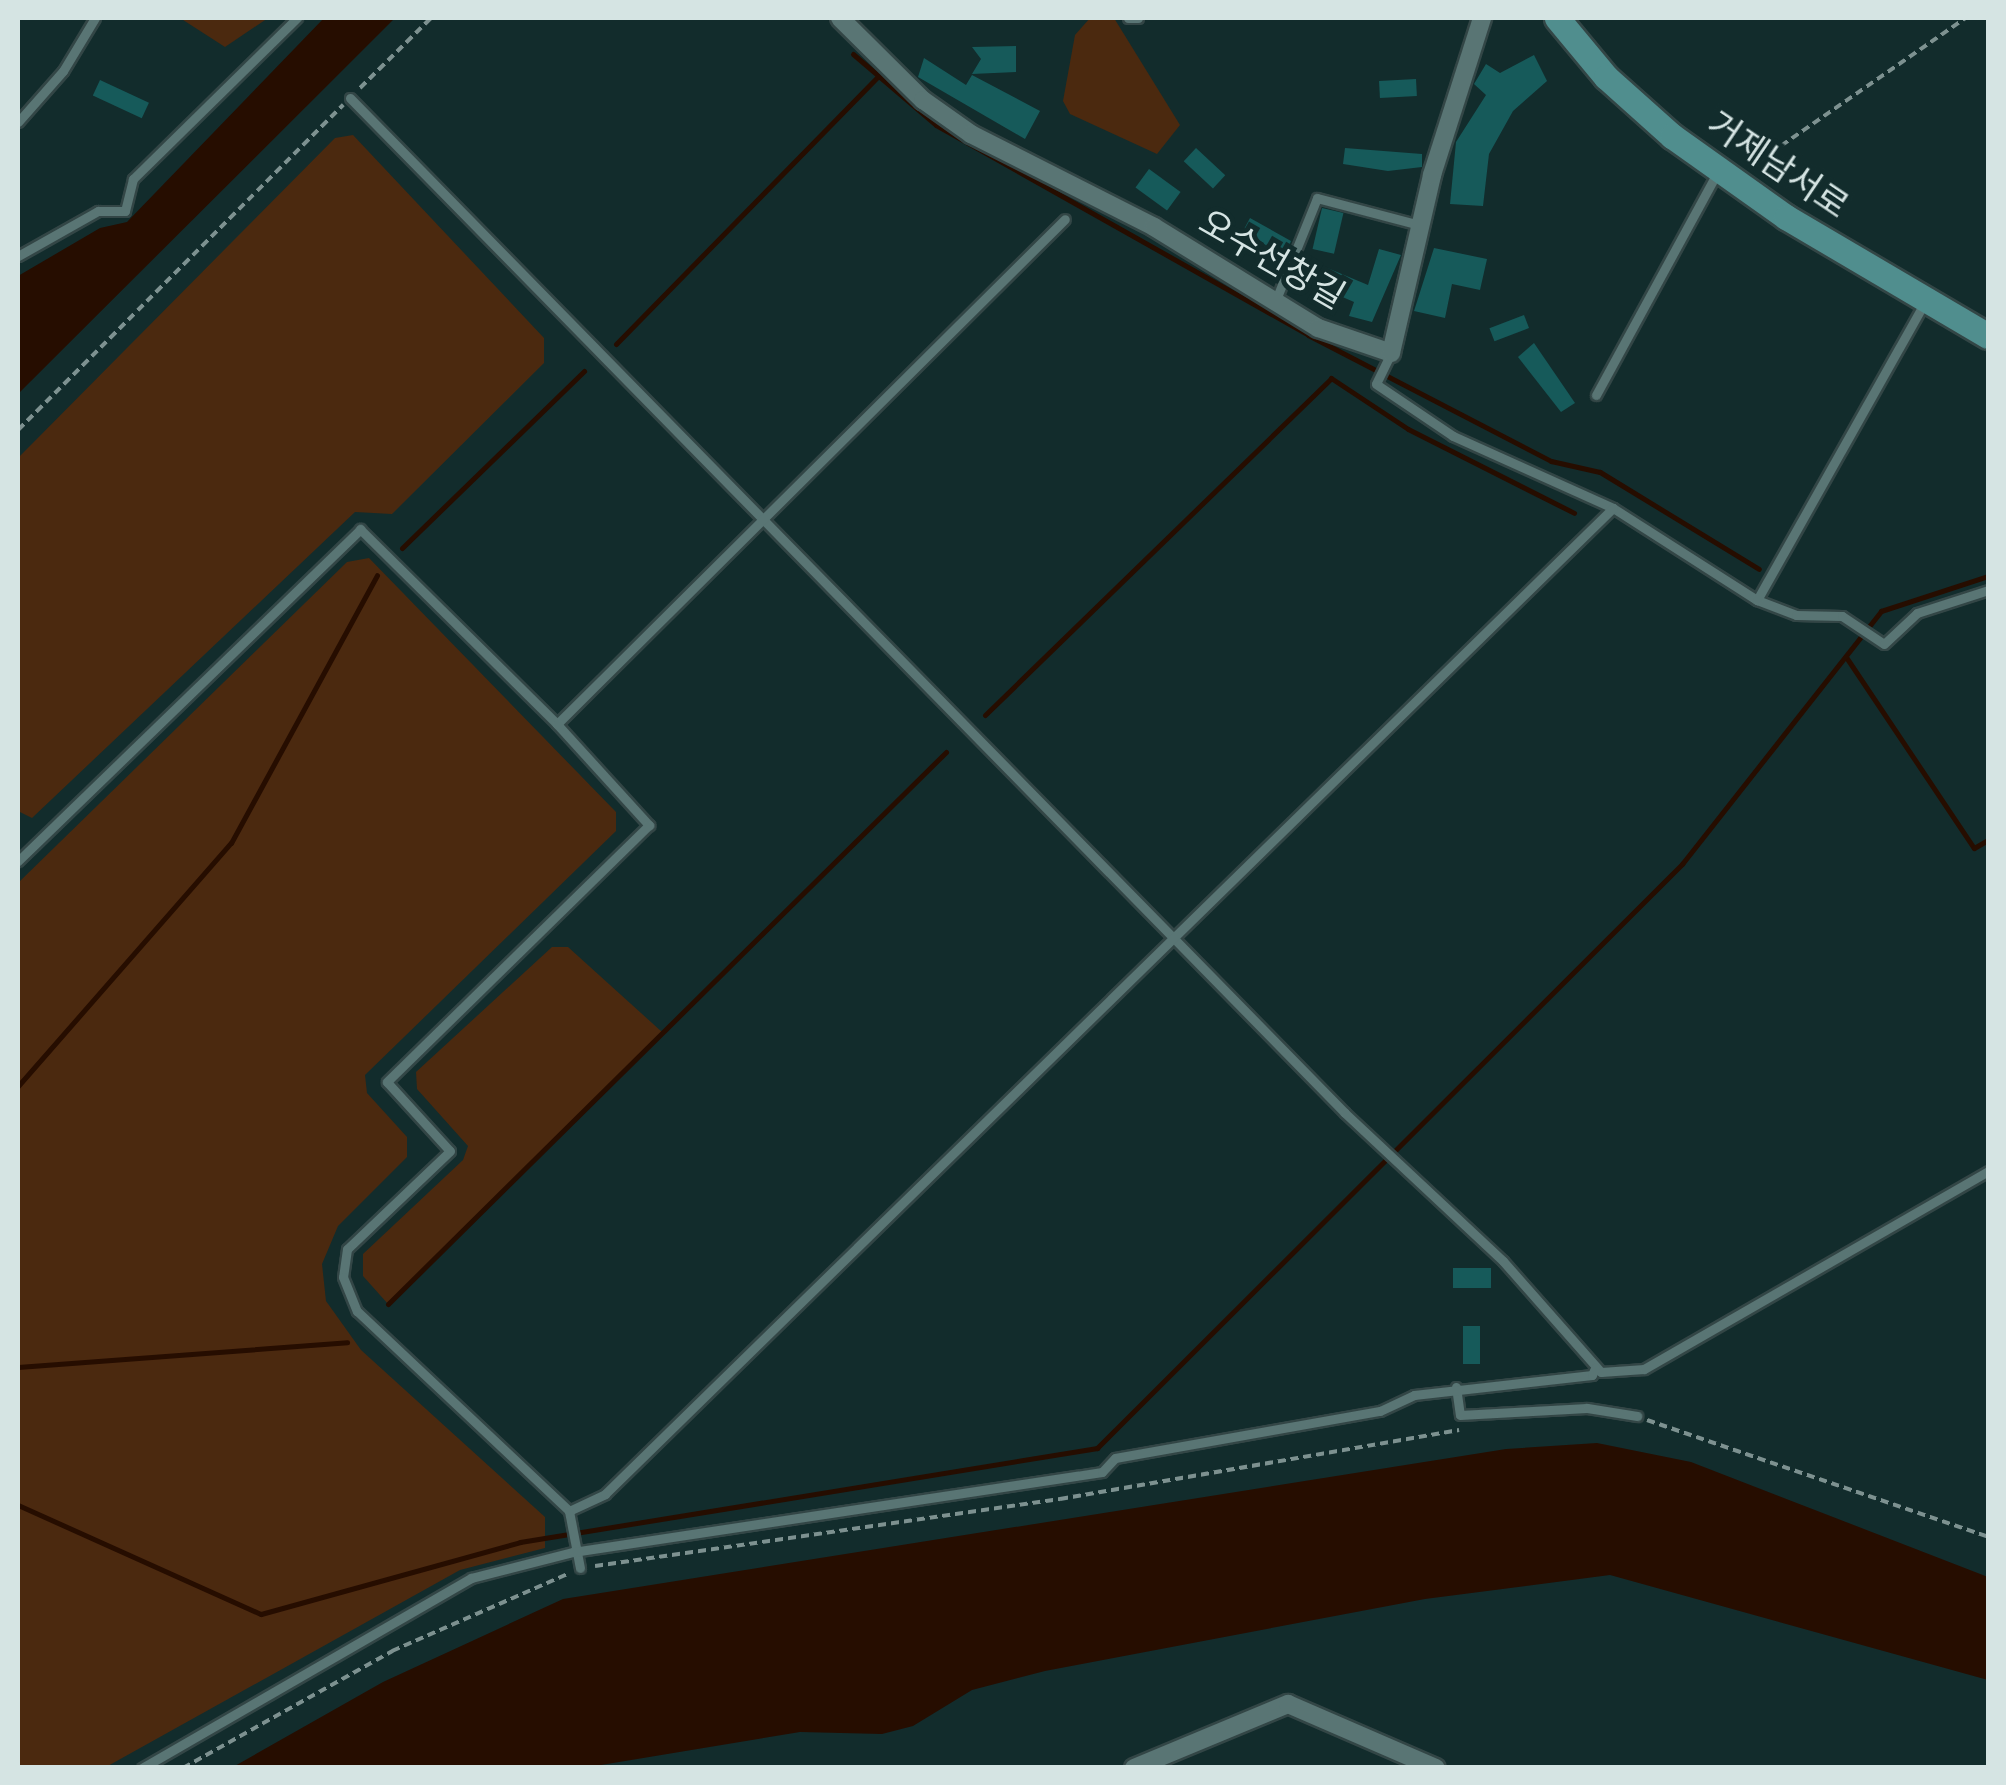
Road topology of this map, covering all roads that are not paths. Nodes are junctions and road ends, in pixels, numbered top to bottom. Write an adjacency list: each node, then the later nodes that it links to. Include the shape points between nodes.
1 (95, 18): 9 (lane, via 63,70)
2 (297, 18): 13 (lane, via 132,179 125,211 98,211)
3 (840, 18): 15 (street, 오수선창길, via 923,100 971,134 1154,227)
4 (1128, 18): 5 (lane)
5 (1138, 18)
6 (1482, 18): 12 (street)
7 (1557, 18): 10 (main road, 거제남서로, via 1606,76)
8 (350, 98): 20 (lane)
9 (18, 122)
10 (1726, 174): 14 (main road, 거제남서로); 18 (lane)
11 (1065, 219): 20 (lane)
12 (1420, 225): 15 (lane, via 1317,198); 17 (street)
13 (18, 256)
14 (1926, 299): 16 (main road, 거제남서로); 22 (lane)
15 (1275, 302): 17 (street, 오수선창길, via 1318,328)
16 (1988, 336)
17 (1391, 353): 19 (lane, via 1376,384 1453,436)
18 (1596, 396)
19 (1613, 508): 22 (lane); 25 (lane)
20 (763, 519): 23 (lane); 25 (lane)
21 (1988, 590): 22 (lane, via 1917,613 1884,644 1842,616 1796,615)
22 (1757, 600)
23 (558, 724): 24 (lane, via 360,529); 30 (lane, via 648,825 388,1082 450,1152 347,1249 343,1277 356,1311)
24 (18, 861)
25 (1174, 939): 27 (lane, via 1503,1262); 30 (lane, via 605,1494)
26 (1988, 1171): 27 (lane, via 1644,1369 1614,1376)
27 (1595, 1368): 28 (lane, via 1592,1374)
28 (1456, 1387): 29 (lane, via 1460,1415 1587,1408); 31 (lane, via 1414,1394 1380,1411 1114,1458 1102,1472)
29 (1637, 1416)
30 (569, 1511): 31 (lane)
31 (574, 1552): 32 (lane); 33 (lane, via 472,1578)
32 (580, 1568)
33 (142, 1768)
34 (1134, 1768): 35 (street, via 1288,1704)
35 (1436, 1768)

